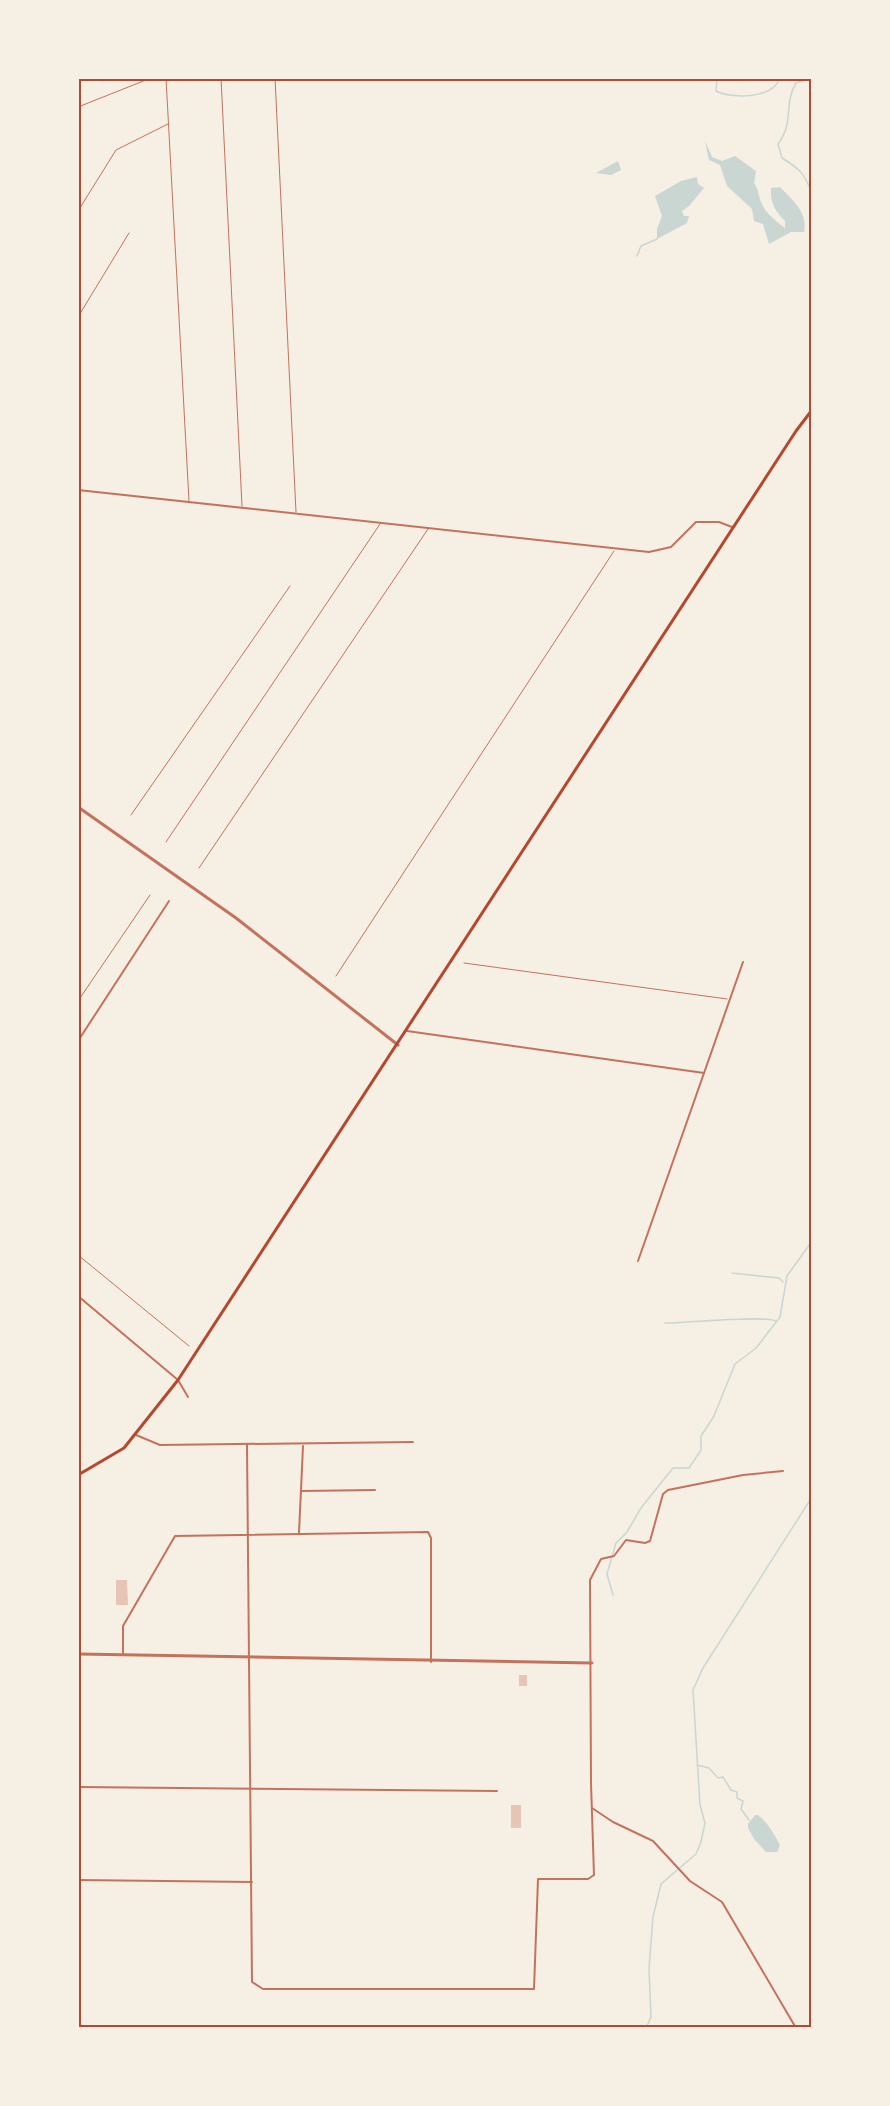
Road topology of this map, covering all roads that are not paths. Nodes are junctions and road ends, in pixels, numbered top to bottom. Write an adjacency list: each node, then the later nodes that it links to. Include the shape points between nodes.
1 (151, 78): 5 (lane)
2 (166, 78): 6 (lane)
3 (221, 78): 13 (lane)
4 (275, 78): 14 (lane)
5 (78, 107)
6 (169, 124): 7 (lane, via 116,150); 12 (lane)
7 (78, 211)
8 (129, 233): 9 (lane)
9 (78, 317)
10 (812, 410): 17 (main road)
11 (78, 490): 12 (street)
12 (189, 502): 13 (street)
13 (242, 508): 14 (street)
14 (296, 514): 15 (street)
15 (381, 522): 16 (street); 22 (lane)
16 (429, 528): 18 (street); 23 (lane)
17 (733, 528): 18 (street, via 719,522 696,522 663,550); 31 (main road)
18 (616, 547): 28 (lane)
19 (290, 585): 21 (lane)
20 (78, 807): 33 (street, via 236,918)
21 (131, 815)
22 (166, 842)
23 (199, 868)
24 (150, 895): 30 (lane)
25 (170, 901): 32 (street)
26 (743, 962): 29 (street)
27 (464, 963): 29 (lane)
28 (336, 976)
29 (730, 999): 34 (street)
30 (78, 1001)
31 (407, 1031): 33 (main road); 34 (street)
32 (78, 1041)
33 (398, 1045): 39 (main road)
34 (704, 1073): 36 (street)
35 (78, 1255): 38 (lane)
36 (638, 1261)
37 (78, 1296): 39 (street)
38 (189, 1346)
39 (178, 1380): 40 (street); 41 (main road)
40 (188, 1397)
41 (136, 1436): 43 (street, via 160,1445); 46 (main road, via 111,1458)
42 (413, 1442): 44 (street)
43 (247, 1444): 44 (street); 50 (street)
44 (303, 1444): 48 (street)
45 (783, 1471): 55 (street, via 743,1475 663,1494 651,1541 628,1539 614,1556 600,1561 590,1582)
46 (78, 1475)
47 (375, 1490): 48 (street)
48 (301, 1491): 49 (street)
49 (299, 1533): 50 (street); 54 (street, via 428,1532 432,1538)
50 (247, 1535): 52 (street, via 175,1536 123,1626); 53 (street)
51 (78, 1654): 52 (street)
52 (123, 1655): 53 (street)
53 (248, 1658): 54 (street); 57 (street)
54 (431, 1662): 55 (street)
55 (592, 1663): 59 (street)
56 (78, 1787): 57 (street)
57 (250, 1790): 58 (street); 61 (street)
58 (497, 1791)
59 (592, 1808): 61 (street, via 593,1877 538,1878 536,1882 534,1989 263,1989 252,1982); 62 (street, via 653,1841 681,1873 722,1902)
60 (78, 1880): 61 (street)
61 (252, 1882)
62 (796, 2028)

